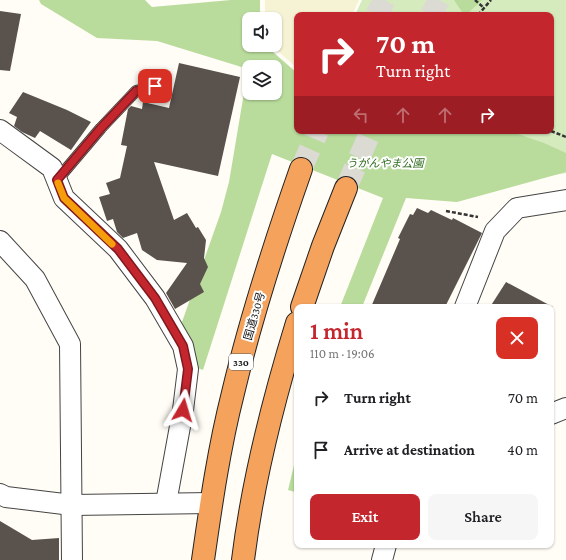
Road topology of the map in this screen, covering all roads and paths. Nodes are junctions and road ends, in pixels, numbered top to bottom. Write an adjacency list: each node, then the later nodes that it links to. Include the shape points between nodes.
1 (475, 0): 3 (path)
2 (491, 0): 3 (path)
3 (484, 8): 4 (path)
4 (481, 12)
5 (155, 86): 10 (lane, via 136,91)
6 (0, 130): 10 (street, via 52,168)
7 (554, 132): 8 (path)
8 (566, 137)
9 (301, 169): 22 (highway, 国道330号 / 330, via 272,251 252,321 233,393)
10 (57, 180): 23 (street, via 64,198 118,249 150,292 183,346 188,369)
11 (346, 188): 16 (highway)
12 (566, 200): 17 (street, via 517,208 495,231)
13 (446, 211): 14 (path)
14 (482, 218)
15 (0, 241): 24 (street, via 35,278 70,344)
16 (303, 304)
17 (466, 304)
18 (294, 333): 28 (highway, via 260,456)
19 (566, 408): 20 (street)
20 (554, 413)
21 (0, 494): 24 (street, via 6,497)
22 (211, 502): 23 (street); 27 (highway, 国道330号 / 330)
23 (166, 503): 24 (street)
24 (72, 505): 26 (street)
25 (385, 548): 29 (street)
26 (72, 560)
27 (203, 560)
28 (242, 560)
29 (382, 560)

